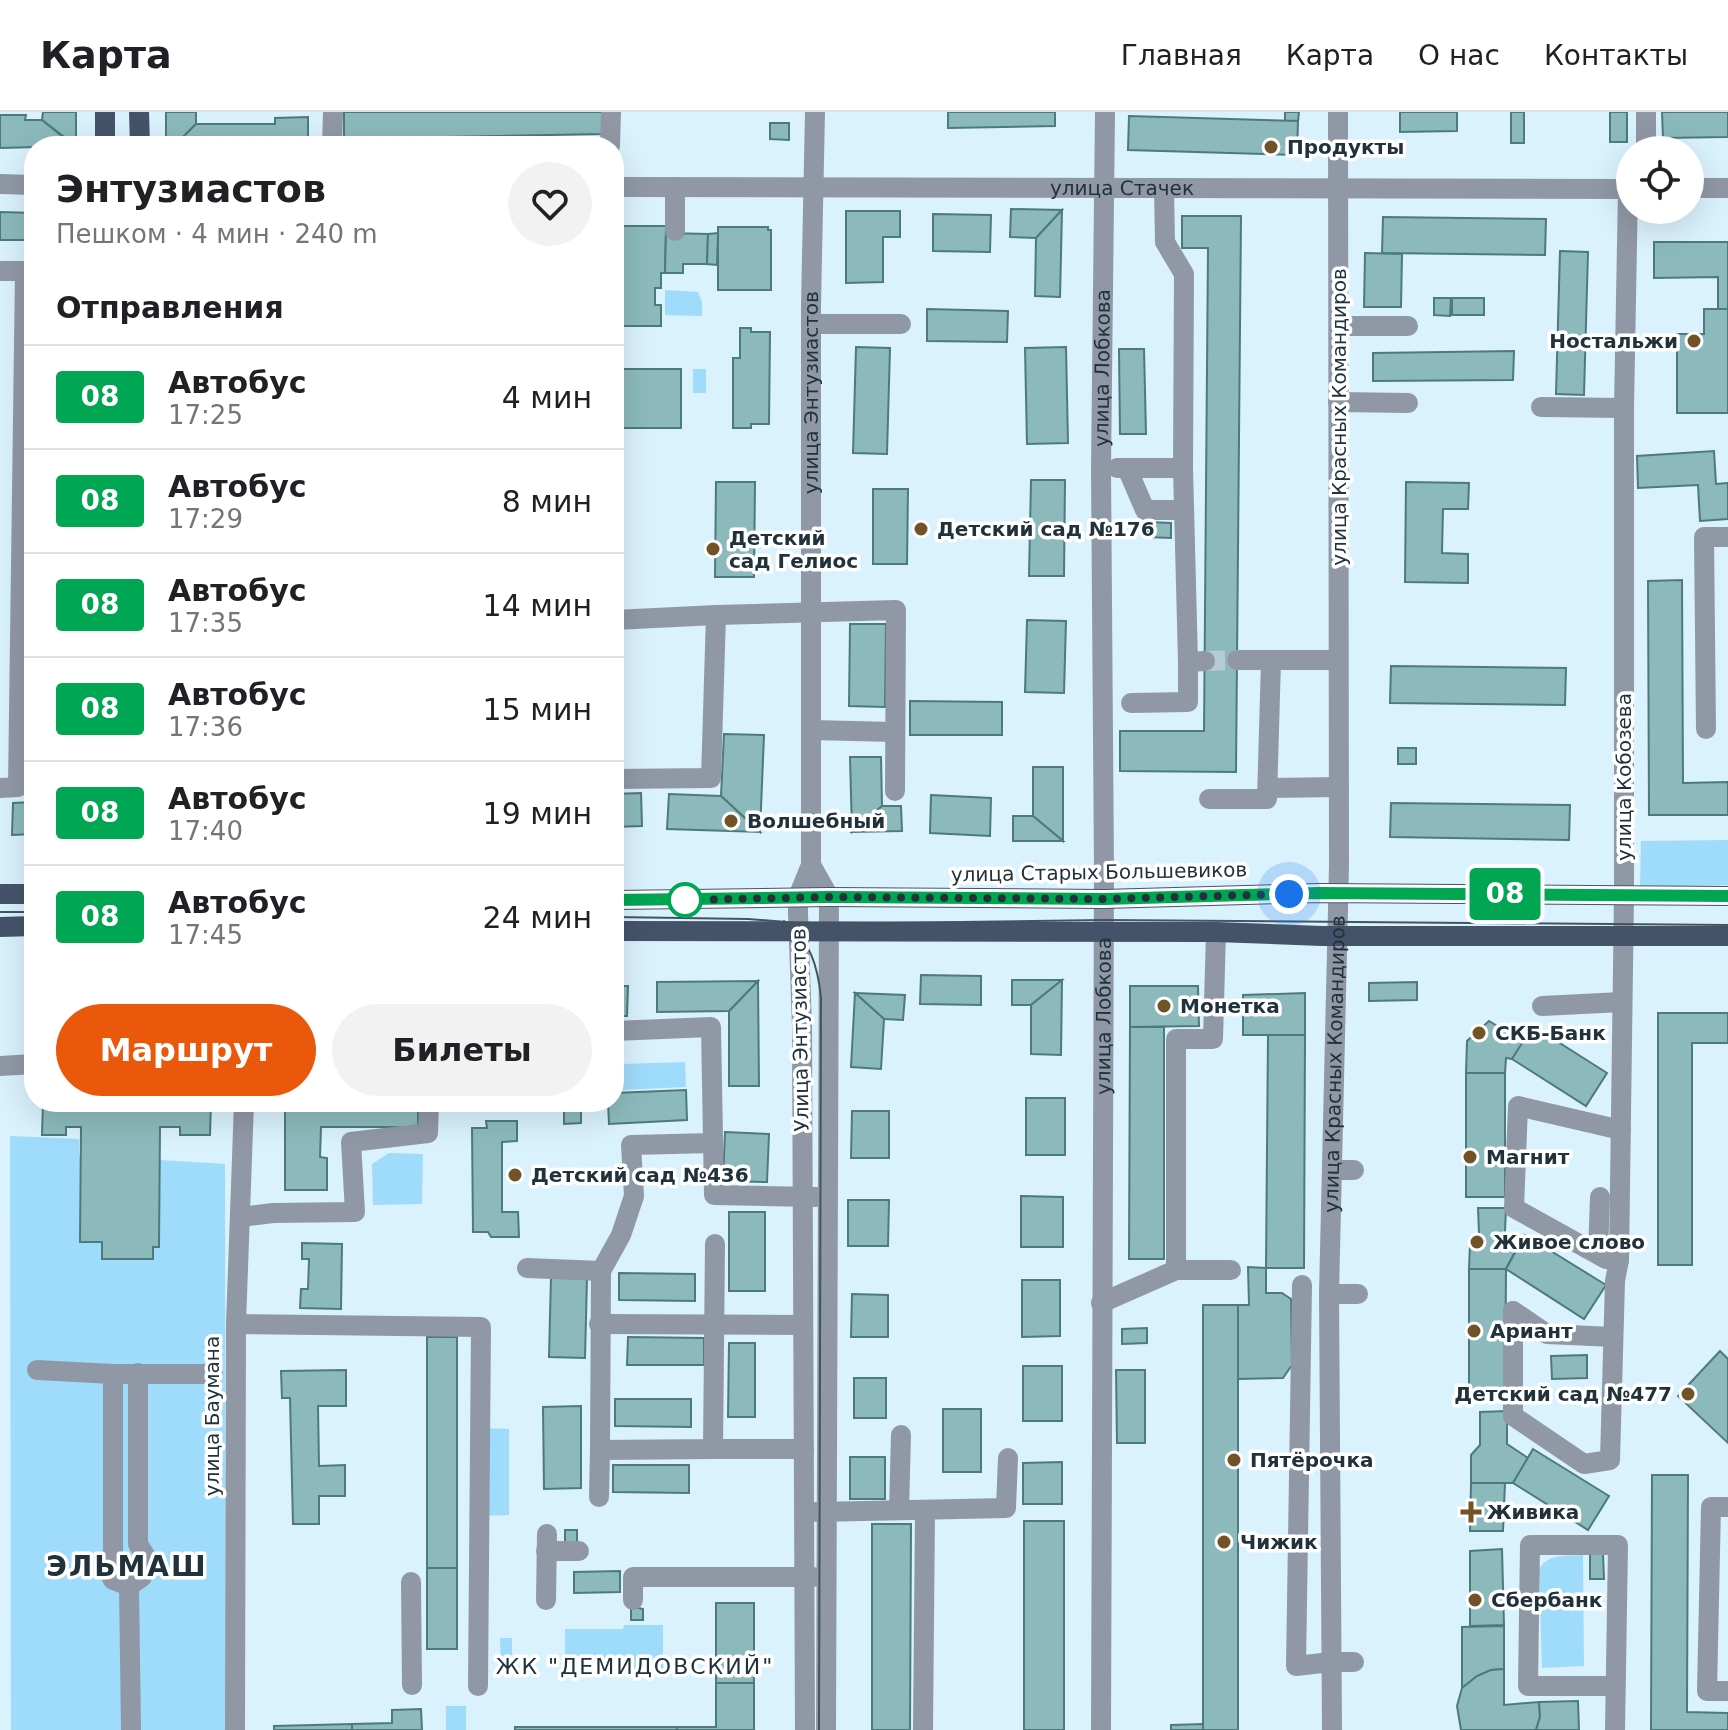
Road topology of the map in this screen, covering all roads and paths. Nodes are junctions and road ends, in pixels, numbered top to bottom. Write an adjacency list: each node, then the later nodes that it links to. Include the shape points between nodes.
1 (105, 112): 9 (main road)
2 (139, 112): 10 (main road)
3 (333, 112): 11 (street)
4 (611, 112): 12 (street)
5 (815, 112): 18 (street, улица Энтузиастов)
6 (1105, 112): 19 (street, улица Лобкова)
7 (1338, 112): 20 (street, улица Красных Командиров)
8 (1646, 112): 13 (street)
9 (105, 136)
10 (140, 136)
11 (332, 136)
12 (610, 136)
13 (1646, 136)
14 (0, 184): 15 (street)
15 (24, 185)
16 (624, 187): 17 (street, улица Стачек)
17 (675, 187): 18 (street, улица Стачек); 26 (street)
18 (815, 188): 19 (street, улица Стачек); 29 (street, улица Энтузиастов)
19 (1105, 188): 23 (street, улица Стачек); 39 (street, улица Лобкова)
20 (1339, 188): 23 (street, улица Стачек); 24 (street, улица Стачек); 31 (street, улица Красных Командиров)
21 (1704, 188): 22 (street)
22 (1728, 188)
23 (1164, 189): 38 (street, via 1165,242 1184,274)
24 (1616, 189)
25 (1628, 224): 36 (street, улица Кобозева)
26 (675, 231)
27 (0, 271): 28 (street)
28 (24, 271)
29 (811, 324): 30 (street); 42 (street, улица Энтузиастов)
30 (901, 324)
31 (1339, 326): 32 (street); 33 (street, улица Красных Командиров)
32 (1408, 326)
33 (1338, 402): 34 (street); 46 (street, улица Красных Командиров)
34 (1408, 403)
35 (1541, 407): 36 (street)
36 (1624, 408): 63 (street, улица Кобозева)
37 (1127, 468): 38 (street); 39 (street); 40 (street, via 1145,510)
38 (1183, 468): 40 (street)
39 (1101, 469): 67 (street, улица Лобкова)
40 (1184, 510): 48 (street, via 1196,662 1188,702)
41 (1728, 537): 49 (street, via 1704,537)
42 (811, 612): 43 (street); 50 (street, улица Энтузиастов); 51 (street, via 896,610)
43 (716, 615): 44 (street); 53 (street, via 711,778)
44 (624, 620)
45 (1237, 660): 47 (street)
46 (1338, 660): 47 (street); 54 (street, улица Красных Командиров)
47 (1271, 661): 56 (street)
48 (1131, 703)
49 (1706, 729)
50 (811, 730): 51 (street); 59 (street, улица Энтузиастов)
51 (894, 732): 57 (street)
52 (24, 735): 55 (street, via 18,787)
53 (624, 779)
54 (1339, 787): 56 (street); 60 (street, улица Красных Командиров)
55 (0, 788)
56 (1268, 788): 58 (street, via 1267,799)
57 (895, 791)
58 (1209, 799)
59 (811, 865): 65 (street, Улица Энтузиастов); 66 (street, Улица Энтузиастов)
60 (1338, 893): 63 (main road, улица Старых Большевиков); 67 (main road, улица Старых Большевиков); 76 (street, улица Красных Командиров)
61 (0, 894): 62 (main road)
62 (24, 894)
63 (1624, 895): 64 (main road, улица Старых Большевиков); 77 (street, улица Кобозева)
64 (1728, 896)
65 (798, 897): 66 (main road, улица Старых Большевиков); 68 (main road, улица Старых Большевиков); 72 (street, Улица Энтузиастов)
66 (829, 897): 67 (main road, улица Старых Большевиков); 73 (street, Улица Энтузиастов)
67 (1104, 899): 74 (street, улица Лобкова)
68 (624, 900)
69 (24, 926): 70 (main road)
70 (0, 927)
71 (624, 931): 72 (main road)
72 (799, 932): 73 (main road); 90 (street, Улица Энтузиастов)
73 (829, 932): 74 (main road); 92 (street, Улица Энтузиастов)
74 (1104, 932): 75 (main road); 104 (street, улица Лобкова)
75 (1216, 932): 76 (main road); 98 (street, via 1213,1039 1176,1039)
76 (1338, 936): 77 (main road); 88 (street, улица Красных Командиров)
77 (1623, 936): 78 (main road); 79 (street, улица Кобозева)
78 (1728, 936)
79 (1622, 1002): 80 (street); 86 (street, улица Кобозева)
80 (1542, 1006)
81 (624, 1031): 87 (street, via 711,1027)
82 (24, 1065): 83 (street)
83 (0, 1066)
84 (244, 1112): 93 (street, улица Баумана)
85 (429, 1112): 93 (street, via 428,1133 351,1142 355,1212)
86 (1621, 1130): 95 (street, via 1518,1106 1514,1208); 96 (street, улица Кобозева)
87 (713, 1143): 90 (street, via 714,1195); 100 (street, via 631,1145 634,1196)
88 (1333, 1170): 89 (street); 102 (street, улица Красных Командиров)
89 (1354, 1170)
90 (803, 1197): 92 (street); 108 (street, Улица Энтузиастов)
91 (1600, 1197): 95 (street)
92 (828, 1198): 126 (street, Улица Энтузиастов)
93 (240, 1217): 105 (street, улица Баумана)
94 (715, 1244): 107 (street)
95 (1598, 1254): 96 (street)
96 (1619, 1260): 109 (street, улица Кобозева)
97 (527, 1268): 100 (street)
98 (1176, 1270): 99 (street); 104 (street)
99 (1231, 1270)
100 (601, 1271): 106 (street)
101 (1302, 1285): 110 (street)
102 (1329, 1294): 103 (street); 111 (street, улица Красных Командиров)
103 (1358, 1294)
104 (1101, 1303): 145 (street, улица Лобкова)
105 (236, 1324): 137 (street, via 481,1327); 141 (street, улица Баумана)
106 (599, 1324): 107 (street); 119 (street)
107 (715, 1325): 108 (street); 117 (street)
108 (803, 1325): 118 (street, Улица Энтузиастов)
109 (1613, 1337): 109 (street, улица Кобозева, via 1610,1460 1584,1464 1513,1416 1513,1311 1547,1334)
110 (1300, 1343): 111 (street); 134 (street, via 1296,1666)
111 (1329, 1346): 134 (street, улица Красных Командиров)
112 (37, 1370): 114 (street)
113 (138, 1373): 114 (street); 115 (street); 131 (street, via 138,1544 146,1557 142,1577)
114 (113, 1374): 131 (street, via 113,1553 108,1569 113,1580)
115 (213, 1374)
116 (901, 1435): 123 (street)
117 (713, 1449): 118 (street); 119 (street)
118 (804, 1449): 125 (street, Улица Энтузиастов)
119 (600, 1450): 121 (street)
120 (1008, 1458): 124 (street, via 1006,1508)
121 (599, 1497)
122 (1728, 1507): 139 (street, via 1711,1507 1707,1691)
123 (899, 1510): 124 (street); 126 (street)
124 (925, 1510): 144 (street)
125 (804, 1512): 126 (street); 129 (street, Улица Энтузиастов)
126 (827, 1512): 128 (street, Улица Энтузиастов)
127 (579, 1551): 132 (street, via 546,1542)
128 (827, 1576): 129 (street); 143 (street, Улица Энтузиастов)
129 (804, 1577): 133 (street, via 626,1577); 142 (street, Улица Энтузиастов)
130 (411, 1582): 136 (street)
131 (129, 1586): 140 (street)
132 (546, 1600)
133 (633, 1600)
134 (1331, 1662): 135 (street); 146 (street, улица Красных Командиров)
135 (1354, 1662)
136 (412, 1685)
137 (478, 1686)
138 (1616, 1686): 138 (street, via 1618,1545 1530,1545 1528,1686); 147 (street)
139 (1728, 1691)
140 (131, 1730)
141 (235, 1730)
142 (805, 1730)
143 (826, 1730)
144 (923, 1730)
145 (1101, 1730)
146 (1332, 1730)
147 (1615, 1730)

